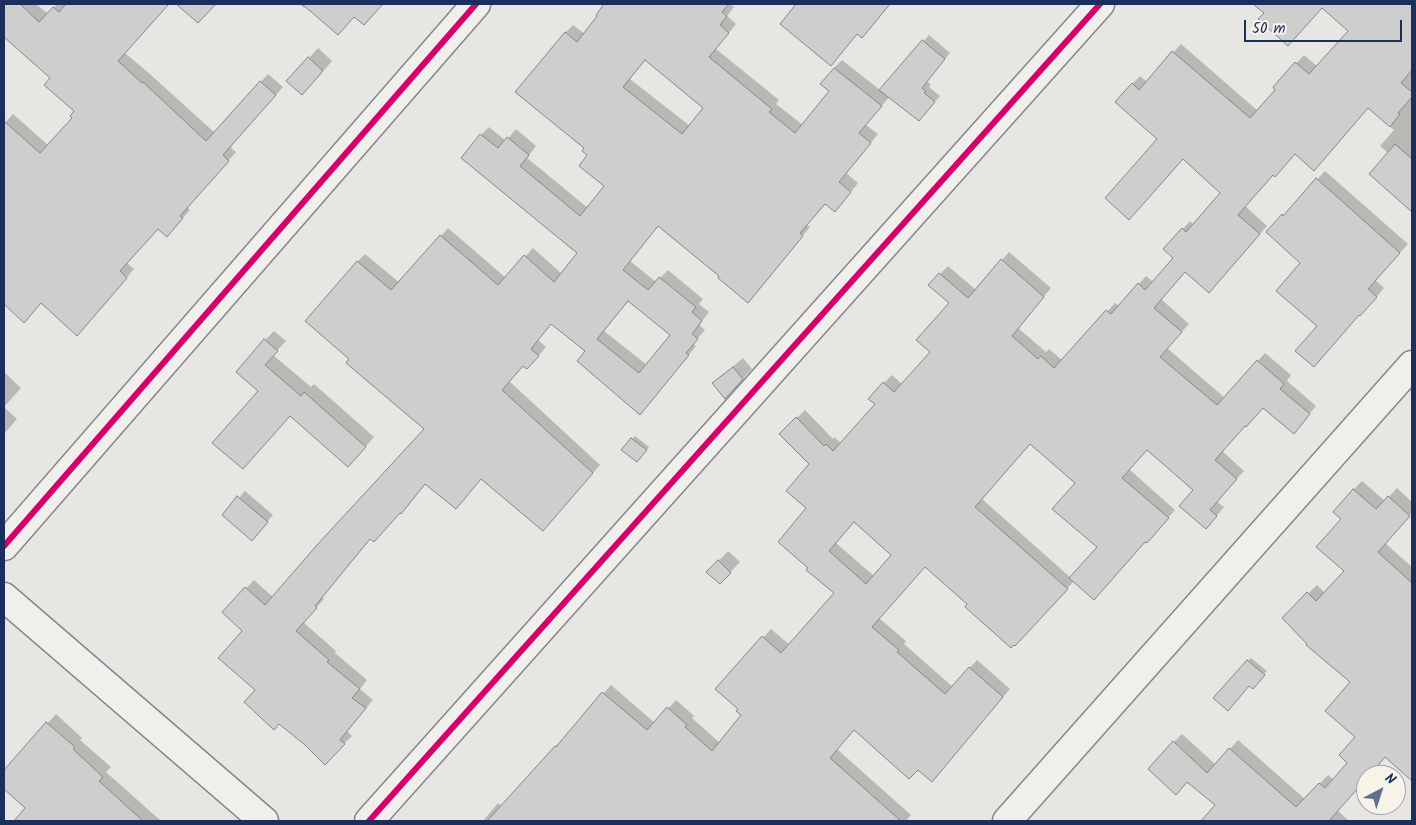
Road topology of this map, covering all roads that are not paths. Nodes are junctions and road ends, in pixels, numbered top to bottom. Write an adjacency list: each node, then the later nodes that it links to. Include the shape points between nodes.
1 (476, 4): 4 (street)
2 (1100, 4): 7 (street)
3 (1412, 365): 8 (street)
4 (4, 546)
5 (4, 597): 6 (street)
6 (264, 821)
7 (369, 821)
8 (1006, 821)

